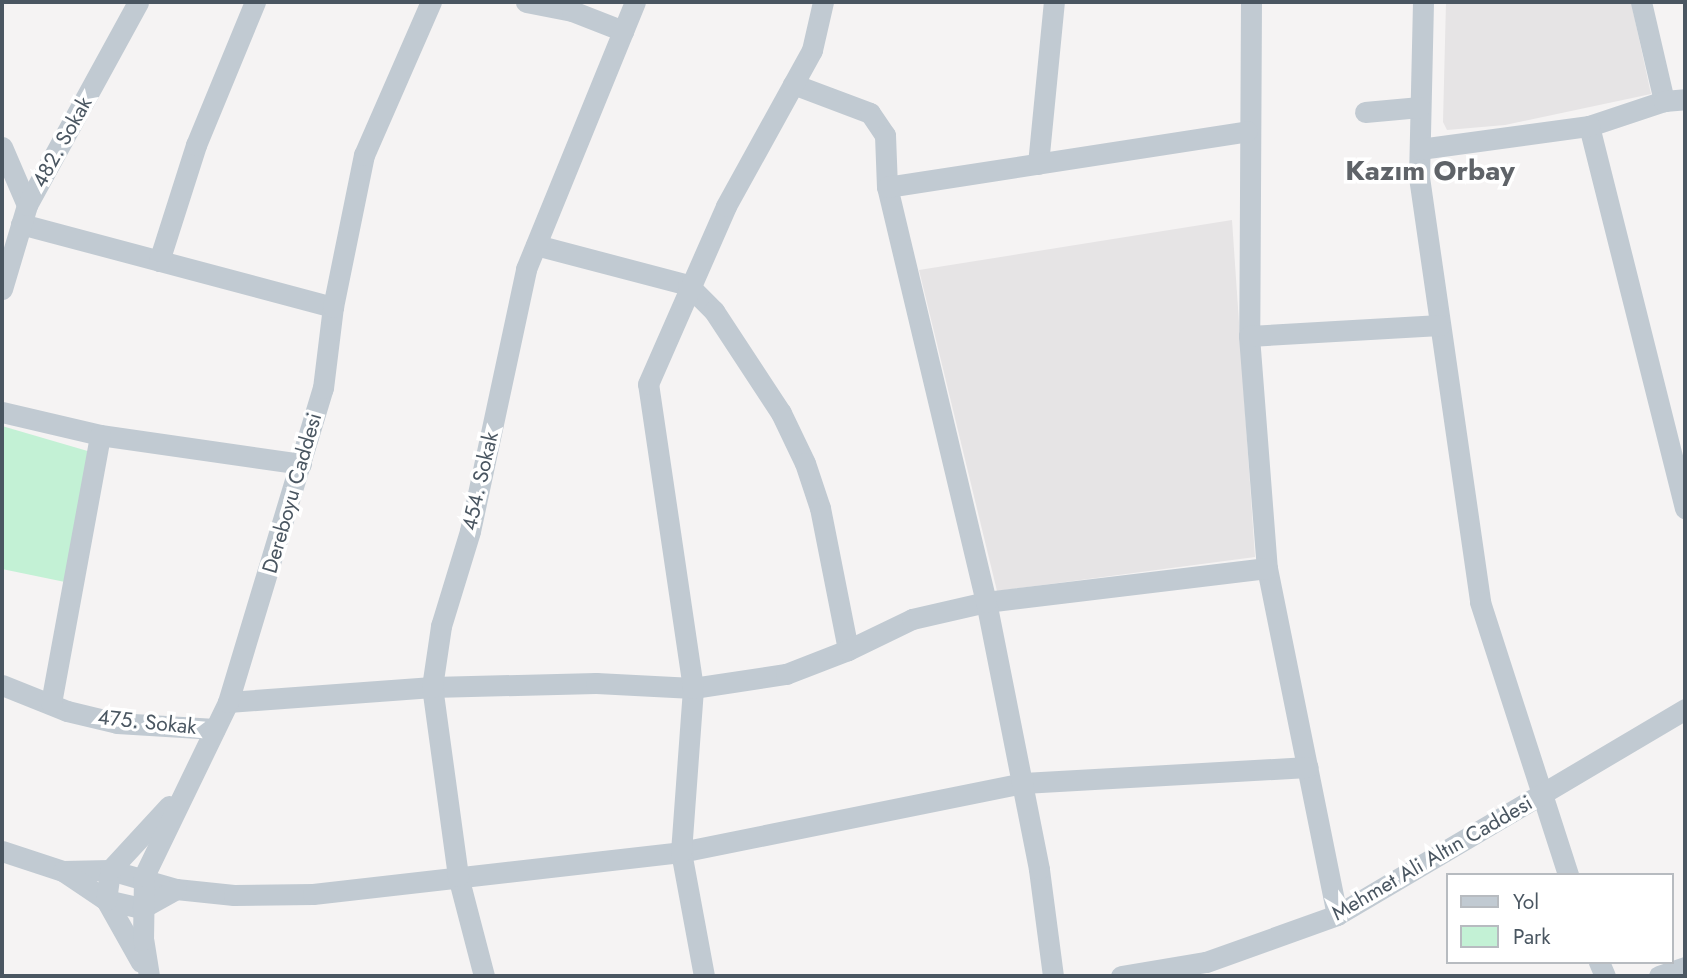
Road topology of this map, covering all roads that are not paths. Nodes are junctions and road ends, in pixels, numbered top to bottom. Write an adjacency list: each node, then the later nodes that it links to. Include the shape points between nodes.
1 (138, 2): 24 (street, 482. Sokak)
2 (255, 2): 26 (street, via 196,145)
3 (447, 2): 11 (street)
4 (526, 2): 12 (street, via 572,11)
5 (635, 2): 12 (street, 454. Sokak)
6 (823, 2): 13 (street, via 812,50)
7 (1054, 2): 22 (street)
8 (1251, 2): 19 (street)
9 (1423, 2): 16 (street)
10 (1641, 2): 15 (street)
11 (424, 4): 29 (street, Dereboyu Caddesi, via 364,155)
12 (623, 31): 25 (street, 454. Sokak)
13 (793, 84): 23 (street, via 870,113 886,135); 27 (street)
14 (1685, 99): 15 (street)
15 (1664, 101): 18 (street)
16 (1420, 107): 17 (street); 21 (street)
17 (1365, 112)
18 (1589, 126): 21 (street); 35 (street)
19 (1247, 131): 22 (street); 31 (street)
20 (2, 147): 24 (street)
21 (1420, 149): 30 (street, via 1419,177)
22 (1038, 164): 23 (street)
23 (887, 187): 37 (street)
24 (24, 215): 26 (street); 28 (street, 482. Sokak)
25 (536, 245): 27 (street); 40 (street, 454. Sokak, via 526,269 470,531 441,626)
26 (159, 261): 29 (street)
27 (688, 285): 38 (street, via 715,311 781,413 805,463 820,508); 41 (street, via 648,384)
28 (2, 289)
29 (332, 307): 34 (street, Dereboyu Caddesi, via 323,388)
30 (1440, 325): 31 (street); 49 (street, via 1480,602)
31 (1249, 336): 36 (street)
32 (2, 412): 33 (street)
33 (100, 435): 34 (street); 43 (street)
34 (301, 464): 42 (street, Dereboyu Caddesi)
35 (1685, 508)
36 (1266, 568): 37 (street); 47 (street)
37 (986, 602): 38 (street, via 912,619); 48 (street)
38 (848, 650): 41 (street, via 786,674)
39 (2, 685): 43 (street, 475. Sokak)
40 (432, 688): 41 (street, via 596,683); 42 (street); 56 (street, 454. Sokak)
41 (693, 688): 50 (street)
42 (228, 702): 45 (street, Dereboyu Caddesi)
43 (51, 703): 45 (street, 475. Sokak, via 117,723)
44 (1683, 716): 49 (street, Mehmet Ali Altın Caddesi)
45 (215, 729): 46 (street, Dereboyu Caddesi)
46 (201, 766): 52 (street, via 145,837); 55 (street, Dereboyu Caddesi)
47 (1308, 767): 48 (street); 60 (street)
48 (1023, 783): 50 (street); 66 (street)
49 (1540, 797): 54 (street); 60 (street, Mehmet Ali Altın Caddesi)
50 (681, 852): 56 (street); 65 (street)
51 (2, 854): 53 (street)
52 (110, 870): 53 (street); 55 (street); 58 (street)
53 (63, 871): 58 (street)
54 (1567, 873)
55 (144, 876): 57 (street); 59 (street, Dereboyu Caddesi)
56 (458, 876): 57 (street, via 313,894 234,895); 64 (street, 454. Sokak)
57 (176, 889): 59 (street)
58 (106, 900): 59 (street); 63 (street)
59 (142, 908): 63 (street, Dereboyu Caddesi)
60 (1337, 915): 62 (street, Mehmet Ali Altın Caddesi)
61 (1685, 967): 68 (street)
62 (1208, 969): 67 (street, Mehmet Ali Altın Caddesi)
63 (149, 976)
64 (484, 976)
65 (704, 976)
66 (1053, 976)
67 (1121, 976)
68 (1658, 976)

